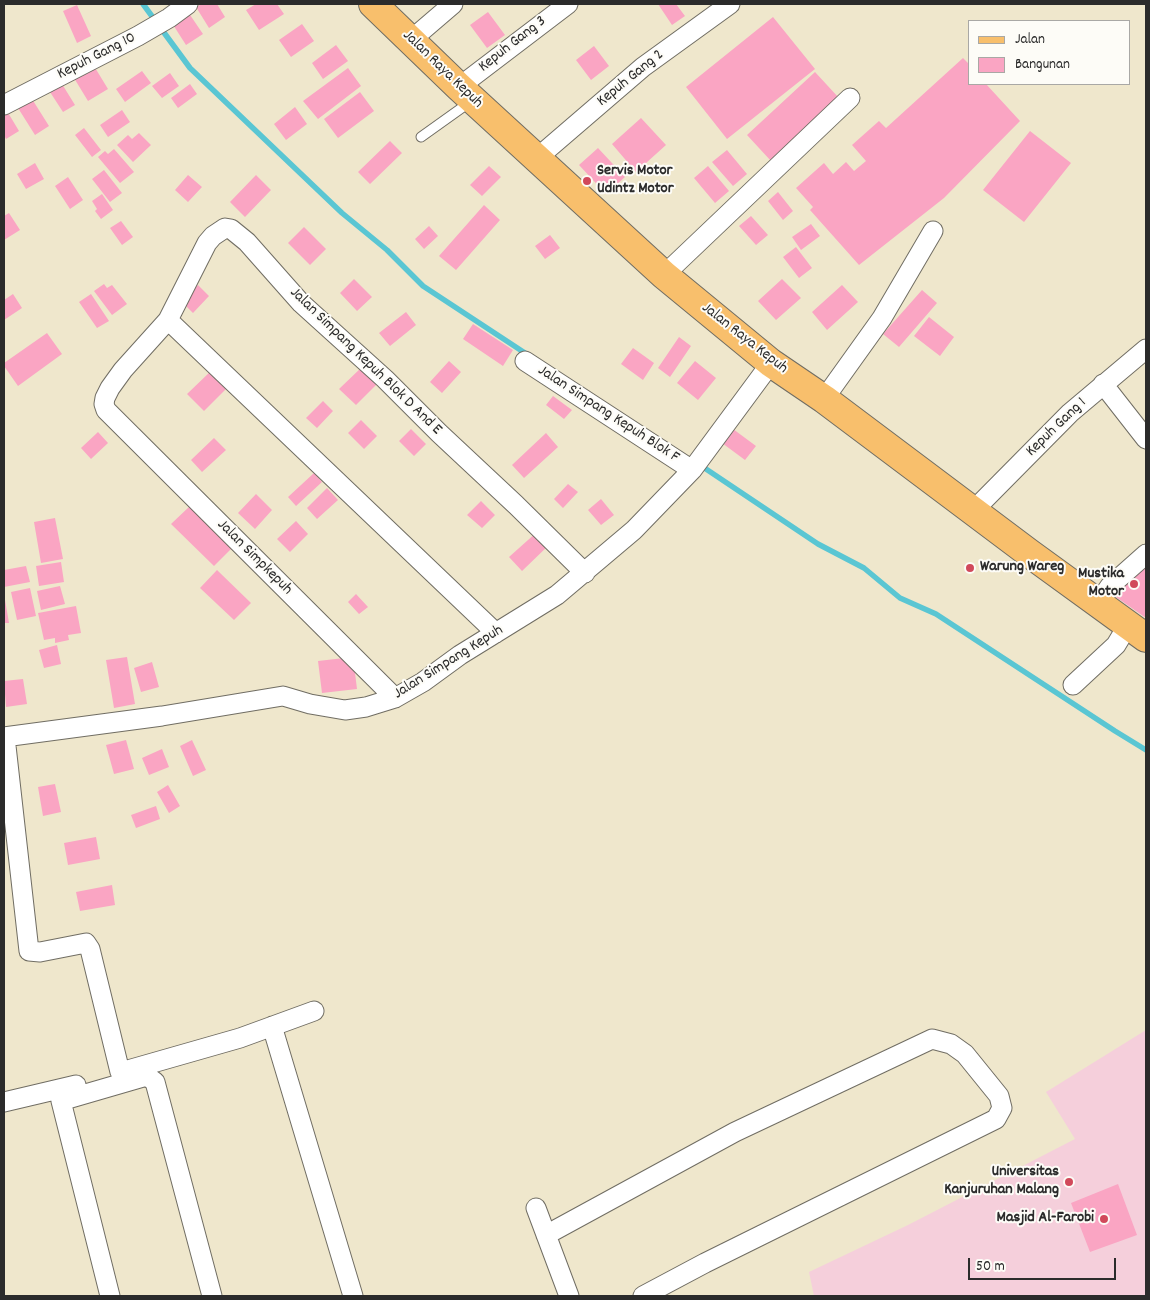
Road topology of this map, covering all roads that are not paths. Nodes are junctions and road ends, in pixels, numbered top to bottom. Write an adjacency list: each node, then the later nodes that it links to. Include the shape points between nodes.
1 (188, 4): 9 (street, Kepuh Gang 10, via 138,36)
2 (374, 4): 6 (main road, Jalan Raya Kepuh)
3 (453, 4): 6 (street)
4 (568, 4): 7 (street, Kepuh Gang 3)
5 (730, 4): 11 (street, Kepuh Gang 2, via 643,67)
6 (411, 40): 7 (main road, Jalan Raya Kepuh)
7 (466, 94): 10 (lane); 11 (main road, Jalan Raya Kepuh)
8 (850, 98): 13 (street)
9 (4, 105)
10 (421, 137)
11 (536, 159): 13 (main road, Jalan Raya Kepuh)
12 (933, 231): 19 (street, via 882,318)
13 (664, 275): 17 (main road, Jalan Raya Kepuh)
14 (168, 320): 24 (street, Jalan Simpang Kepuh Blok D And E, via 213,236 225,228 232,229 301,304 386,379); 27 (street); 29 (street, Jalan Simpkepuh, via 110,388 104,398 106,410)
15 (1146, 349): 18 (street, Kepuh Gang 1)
16 (525, 361): 21 (street, Jalan Simpang Kepuh Blok F)
17 (771, 363): 19 (main road, Jalan Raya Kepuh); 21 (street, Jalan Simpang Kepuh)
18 (1103, 384): 20 (street); 22 (street, Kepuh Gang 1)
19 (824, 399): 22 (main road, Jalan Raya Kepuh)
20 (1146, 439)
21 (692, 469): 24 (street, Jalan Simpang Kepuh, via 634,530)
22 (973, 511): 25 (main road, Jalan Raya Kepuh)
23 (1146, 554): 25 (street, via 1110,586)
24 (585, 573): 27 (street, Jalan Simpang Kepuh, via 557,595)
25 (1098, 603): 26 (main road, Jalan Raya Kepuh)
26 (1137, 631): 28 (street, via 1116,645)
27 (496, 633): 29 (street, Jalan Simpang Kepuh)
28 (1073, 685)
29 (395, 698): 30 (street, Jalan Simpang Kepuh, via 345,710 283,696)
30 (4, 737): 33 (street, via 29,950 40,952 86,943 90,948)
31 (314, 1011): 32 (street)
32 (272, 1026): 33 (street); 39 (street)
33 (120, 1072): 34 (street)
34 (4, 1102)
35 (536, 1208): 36 (street)
36 (546, 1235): 40 (street); 41 (street, via 734,1132 932,1040 951,1044 965,1054 999,1096 1002,1108 996,1119)
37 (110, 1296): 38 (street, via 61,1101 147,1076 155,1082)
38 (212, 1296)
39 (352, 1296)
40 (568, 1296)
41 (643, 1296)

